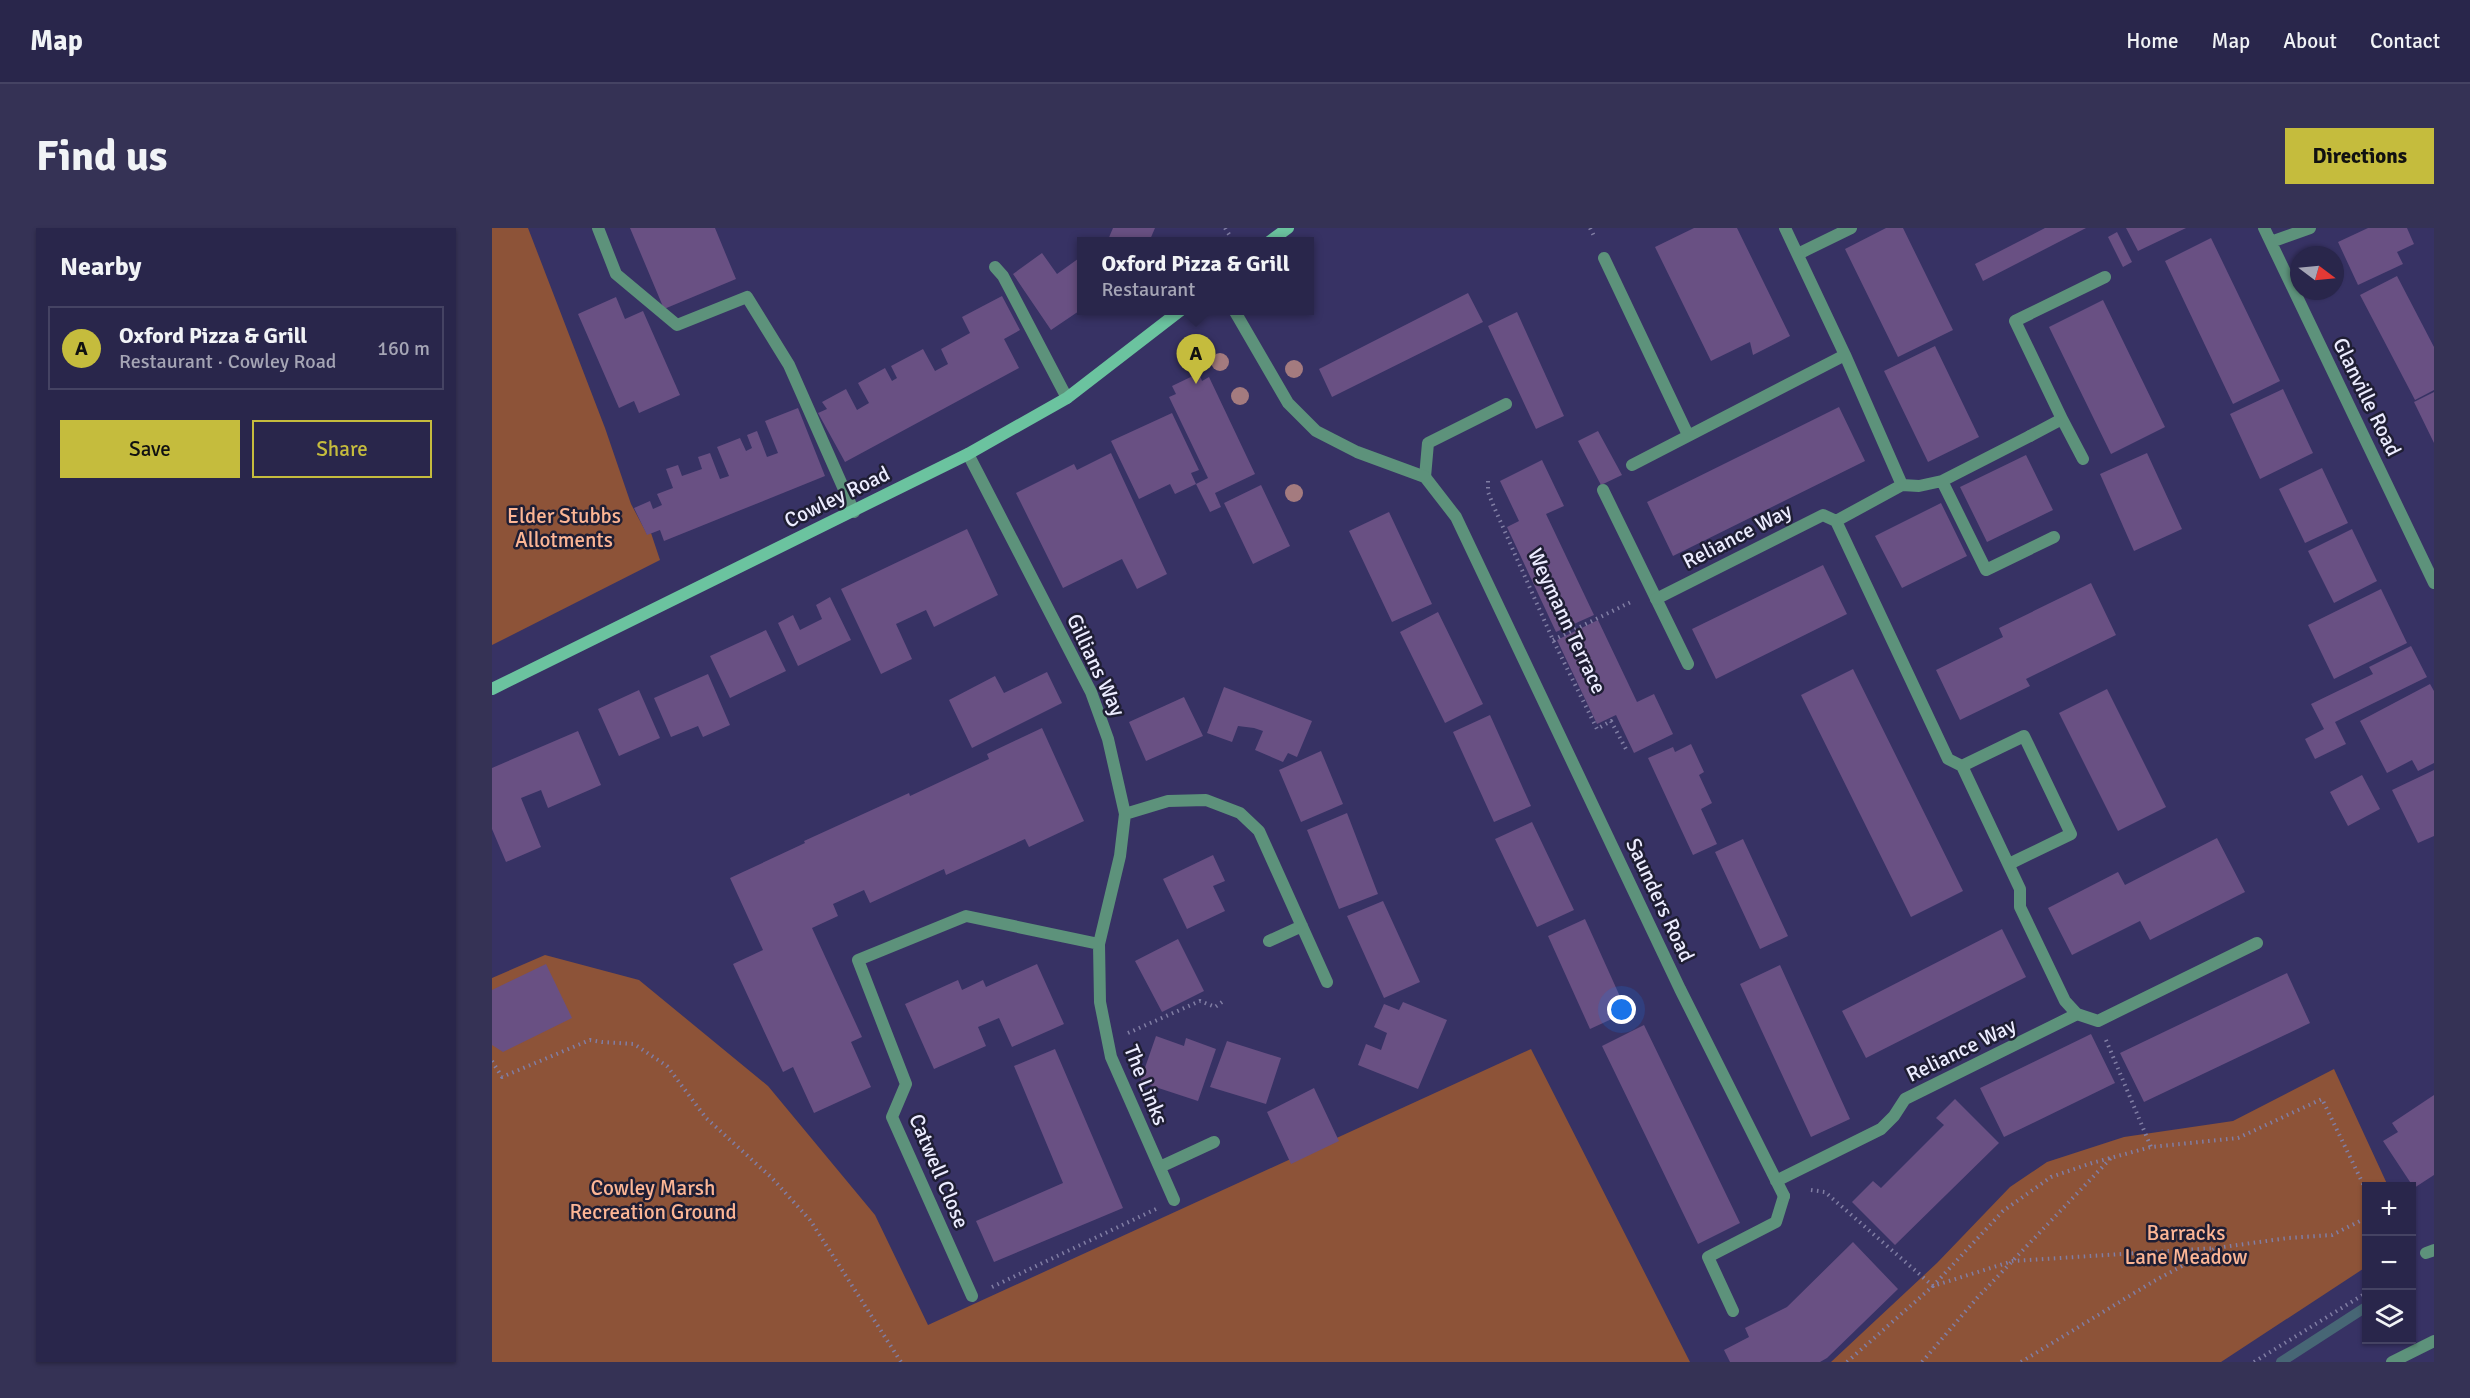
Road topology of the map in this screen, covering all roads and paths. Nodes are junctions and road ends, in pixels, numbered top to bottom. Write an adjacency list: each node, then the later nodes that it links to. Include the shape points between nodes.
1 (598, 228): 26 (street, via 616,274 677,326 747,297 789,365)
2 (1785, 228): 7 (street)
3 (1851, 228): 7 (street)
4 (2264, 228): 6 (street, Glanville Road)
5 (2310, 228): 6 (street)
6 (2271, 242): 29 (street, Glanville Road)
7 (1798, 254): 13 (street)
8 (1604, 258): 17 (street)
9 (995, 267): 14 (street)
10 (2105, 277): 16 (street, via 2015,321)
11 (1175, 315): 14 (main road, Cowley Road)
12 (1237, 315): 21 (street, via 1288,403 1316,431 1358,452)
13 (1845, 355): 17 (street); 24 (street)
14 (1067, 398): 18 (main road, Cowley Road)
15 (1506, 404): 21 (street, via 1428,443)
16 (2062, 419): 19 (street); 23 (street, Reliance Way)
17 (1688, 435): 20 (street)
18 (968, 454): 26 (main road, Cowley Road); 36 (street, Gillians Way, via 1091,692 1108,739)
19 (2083, 459)
20 (1632, 465)
21 (1425, 477): 52 (street, Saunders Road, via 1456,517 1680,989)
22 (1488, 481): 31 (path, Weymann Terrace, via 1494,507)
23 (1942, 481): 24 (street, Reliance Way); 28 (street, via 1986,570)
24 (1902, 485): 27 (street, Reliance Way)
25 (1603, 490): 30 (street)
26 (854, 512): 33 (main road, Cowley Road)
27 (1836, 521): 30 (street, Reliance Way, via 1823,515); 35 (street, via 1948,759)
28 (2054, 537)
29 (2434, 583)
30 (1654, 595): 31 (path); 32 (street)
31 (1553, 640): 34 (path, Weymann Terrace, via 1597,729 1611,721)
32 (1688, 664)
33 (492, 689)
34 (1627, 751)
35 (1962, 766): 37 (street); 37 (street, via 2024,736 2071,834)
36 (1125, 814): 38 (street, via 1168,801 1206,800 1240,813 1259,831); 41 (street, Gillians Way, via 1120,856)
37 (2009, 864): 44 (street, via 2020,889 2020,907 2065,1001)
38 (1302, 926): 39 (street); 42 (street)
39 (1269, 941)
40 (2256, 943): 45 (street)
41 (1099, 944): 46 (street, The Links, via 1100,1002); 60 (street, Catwell Close, via 966,916 858,960 906,1084 892,1117)
42 (1327, 982)
43 (1226, 1000): 46 (path, via 1215,1007 1200,1001)
44 (2077, 1014): 45 (street); 52 (street, Reliance Way, via 1905,1099 1881,1129)
45 (2098, 1021): 49 (path)
46 (1108, 1041): 51 (street, The Links, via 1110,1057)
47 (492, 1061): 64 (path, via 502,1077 590,1040 634,1044 667,1066 706,1118 772,1178 810,1221)
48 (1214, 1142): 51 (street)
49 (2151, 1147): 50 (path); 53 (path, via 2238,1138 2322,1099)
50 (2111, 1158): 58 (path); 59 (path, via 2051,1177 2003,1211)
51 (1160, 1167): 55 (street, The Links)
52 (1776, 1181): 54 (street, Saunders Road)
53 (2363, 1182)
54 (1784, 1196): 59 (path, via 1806,1190 1825,1192); 62 (street, via 1776,1221 1708,1257)
55 (1174, 1200): 60 (path)
56 (2362, 1220): 57 (path, via 2332,1235)
57 (2216, 1248): 58 (path); 67 (path)
58 (2013, 1261): 59 (path); 66 (path)
59 (1934, 1286): 65 (path)
60 (972, 1296)
61 (2362, 1296): 68 (path)
62 (1732, 1311)
63 (2434, 1341): 69 (street)
64 (901, 1362)
65 (1847, 1362)
66 (1922, 1362)
67 (2021, 1362)
68 (2254, 1362)
69 (2392, 1362)

